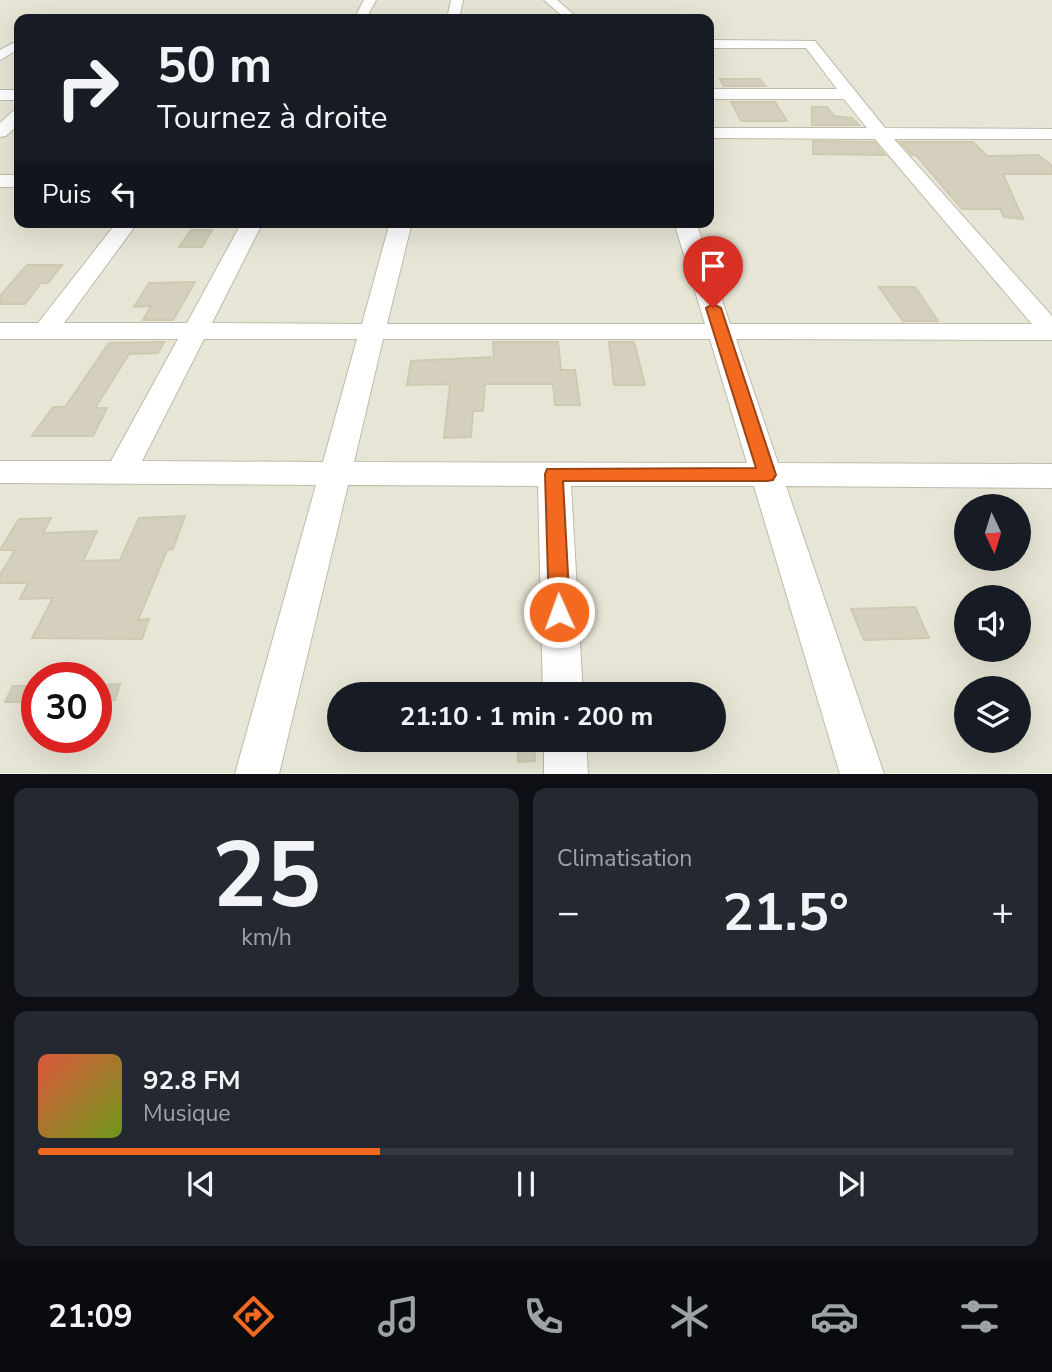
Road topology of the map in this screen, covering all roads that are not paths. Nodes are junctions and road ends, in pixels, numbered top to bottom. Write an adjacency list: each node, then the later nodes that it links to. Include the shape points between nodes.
1 (550, 0): 2 (street)
2 (567, 14)
3 (714, 44): 4 (street, via 810,44)
4 (849, 93): 5 (street); 9 (street)
5 (714, 94)
6 (14, 120): 7 (street)
7 (0, 132)
8 (714, 133): 9 (street)
9 (880, 134): 10 (street); 20 (street)
10 (1052, 134)
11 (123, 228): 18 (street)
12 (250, 228): 19 (street)
13 (399, 228): 15 (street)
14 (687, 228): 16 (street)
15 (373, 330): 16 (street); 19 (street); 23 (street)
16 (720, 330): 20 (street); 25 (street)
17 (0, 331): 18 (street)
18 (45, 331): 19 (street)
19 (196, 331): 22 (street)
20 (1052, 332)
21 (0, 472): 22 (street)
22 (121, 472): 23 (street)
23 (335, 473): 24 (street); 29 (street)
24 (554, 474): 25 (street); 27 (street)
25 (767, 475): 26 (street); 31 (street)
26 (1052, 476)
27 (562, 682)
28 (565, 752): 30 (street)
29 (257, 774)
30 (566, 774)
31 (862, 774)

